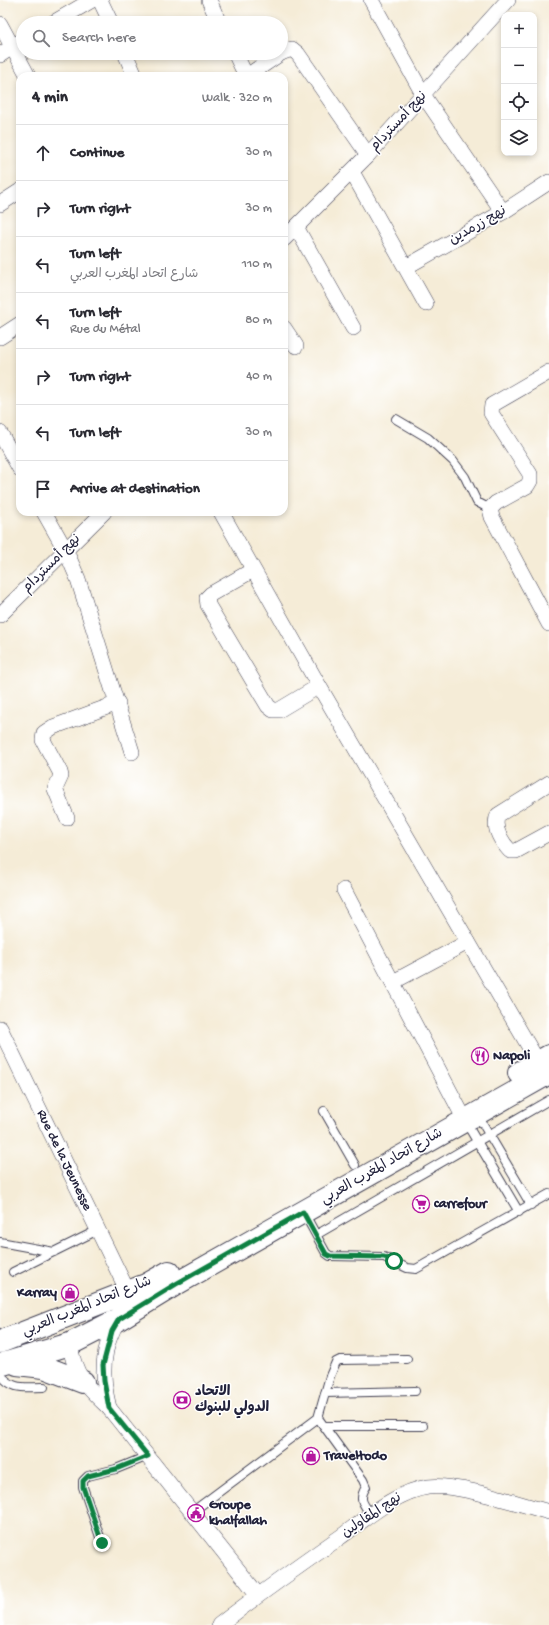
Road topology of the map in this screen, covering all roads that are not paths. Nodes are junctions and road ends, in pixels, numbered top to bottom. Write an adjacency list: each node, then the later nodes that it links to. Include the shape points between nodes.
1 (92, 0): 6 (street)
2 (100, 0): 7 (street)
3 (209, 0): 8 (street)
4 (371, 0): 20 (street)
5 (503, 2): 20 (street, نهج أمستردام)
6 (65, 16)
7 (108, 16)
8 (216, 16)
9 (0, 24): 10 (street)
10 (12, 47)
11 (288, 50): 21 (street, via 292,49 298,54)
12 (19, 60): 16 (street)
13 (127, 60): 17 (street)
14 (238, 60): 18 (street)
15 (270, 60): 19 (street)
16 (26, 72)
17 (133, 72)
18 (244, 72)
19 (252, 72)
20 (424, 96): 21 (street, نهج أمستردام); 26 (street)
21 (368, 155): 22 (street, نهج أمستردام)
22 (352, 172): 27 (street, نهج أمستردام); 29 (street)
23 (549, 182): 26 (street, نهج زرمدين)
24 (16, 194): 25 (street)
25 (0, 204)
26 (503, 212): 29 (street, نهج زرمدين)
27 (296, 227): 28 (street, نهج أمستردام); 32 (street)
28 (288, 235)
29 (406, 267): 30 (street)
30 (426, 304)
31 (16, 327): 34 (street)
32 (353, 328)
33 (288, 334): 35 (street)
34 (0, 337)
35 (296, 346)
36 (549, 372): 40 (street, via 492,405 491,413 530,474 530,481 527,486)
37 (396, 419): 40 (lane, via 428,438 453,461 465,476 477,502)
38 (0, 433): 39 (street)
39 (16, 462)
40 (490, 509): 47 (street)
41 (46, 516): 44 (street)
42 (100, 516): 44 (street, نهج أمستردام)
43 (223, 516): 45 (street)
44 (66, 551): 46 (street, نهج أمستردام); 49 (street, via 78,579)
45 (253, 570): 48 (street); 48 (street, via 211,594 207,598 208,605 268,706 273,710 279,710)
46 (0, 615)
47 (549, 624)
48 (319, 686): 55 (street)
49 (118, 703): 50 (street); 52 (street, via 53,727 44,733 43,740 60,772 61,776 55,789)
50 (132, 752)
51 (549, 783): 53 (street, via 498,816 495,828 510,851 525,847)
52 (67, 818)
53 (549, 833)
54 (344, 890): 56 (street)
55 (468, 942): 56 (street); 58 (street)
56 (393, 982): 61 (street)
57 (0, 1028): 69 (street, Rue de la Jeunesse)
58 (545, 1064): 61 (main road, شارع اتحاد المغرب العربي)
59 (549, 1100): 62 (lane)
60 (324, 1111): 64 (lane)
61 (466, 1113): 62 (lane); 63 (lane); 64 (main road, شارع اتحاد المغرب العربي); 67 (main road, شارع اتحاد المغرب العربي)
62 (490, 1135): 63 (lane); 66 (lane)
63 (478, 1142): 68 (lane); 70 (lane)
64 (355, 1165): 74 (main road, شارع اتحاد المغرب العربي, via 146,1285)
65 (549, 1194): 66 (lane)
66 (531, 1205): 68 (lane)
67 (303, 1212): 70 (lane); 75 (main road, شارع اتحاد المغرب العربي)
68 (519, 1212): 70 (lane, via 416,1269 407,1268 384,1257 330,1256)
69 (98, 1230): 72 (lane); 74 (street, Rue de la Jeunesse)
70 (316, 1235)
71 (0, 1242): 72 (lane)
72 (54, 1252): 73 (lane)
73 (13, 1272)
74 (128, 1292): 76 (main road, شارع اتحاد المغرب العربي); 77 (main road, via 103,1307 85,1324)
75 (119, 1319): 77 (main road, شارع اتحاد المغرب العربي); 85 (street, via 112,1331 103,1365)
76 (0, 1342)
77 (70, 1344): 79 (main road, شارع اتحاد المغرب العربي); 81 (street, via 72,1358)
78 (407, 1359): 84 (lane, via 340,1360 336,1362)
79 (0, 1365): 81 (main road, via 24,1364 44,1367)
80 (0, 1374): 82 (lane, via 6,1382 14,1386)
81 (83, 1382): 85 (street)
82 (44, 1387)
83 (415, 1390): 84 (lane)
84 (325, 1393): 86 (lane)
85 (109, 1408): 89 (street)
86 (318, 1418): 87 (lane); 90 (lane)
87 (326, 1426): 88 (lane); 92 (lane, via 364,1480 366,1487 361,1500)
88 (423, 1426)
89 (148, 1456): 90 (street); 93 (lane, via 116,1469 88,1476 83,1481)
90 (192, 1512): 94 (street)
91 (549, 1512): 92 (street, نهج المقاولين, via 450,1488 428,1487 408,1491)
92 (370, 1515): 94 (street, نهج المقاولين)
93 (102, 1543)
94 (258, 1595): 95 (street, نهج المقاولين)
95 (219, 1625)

